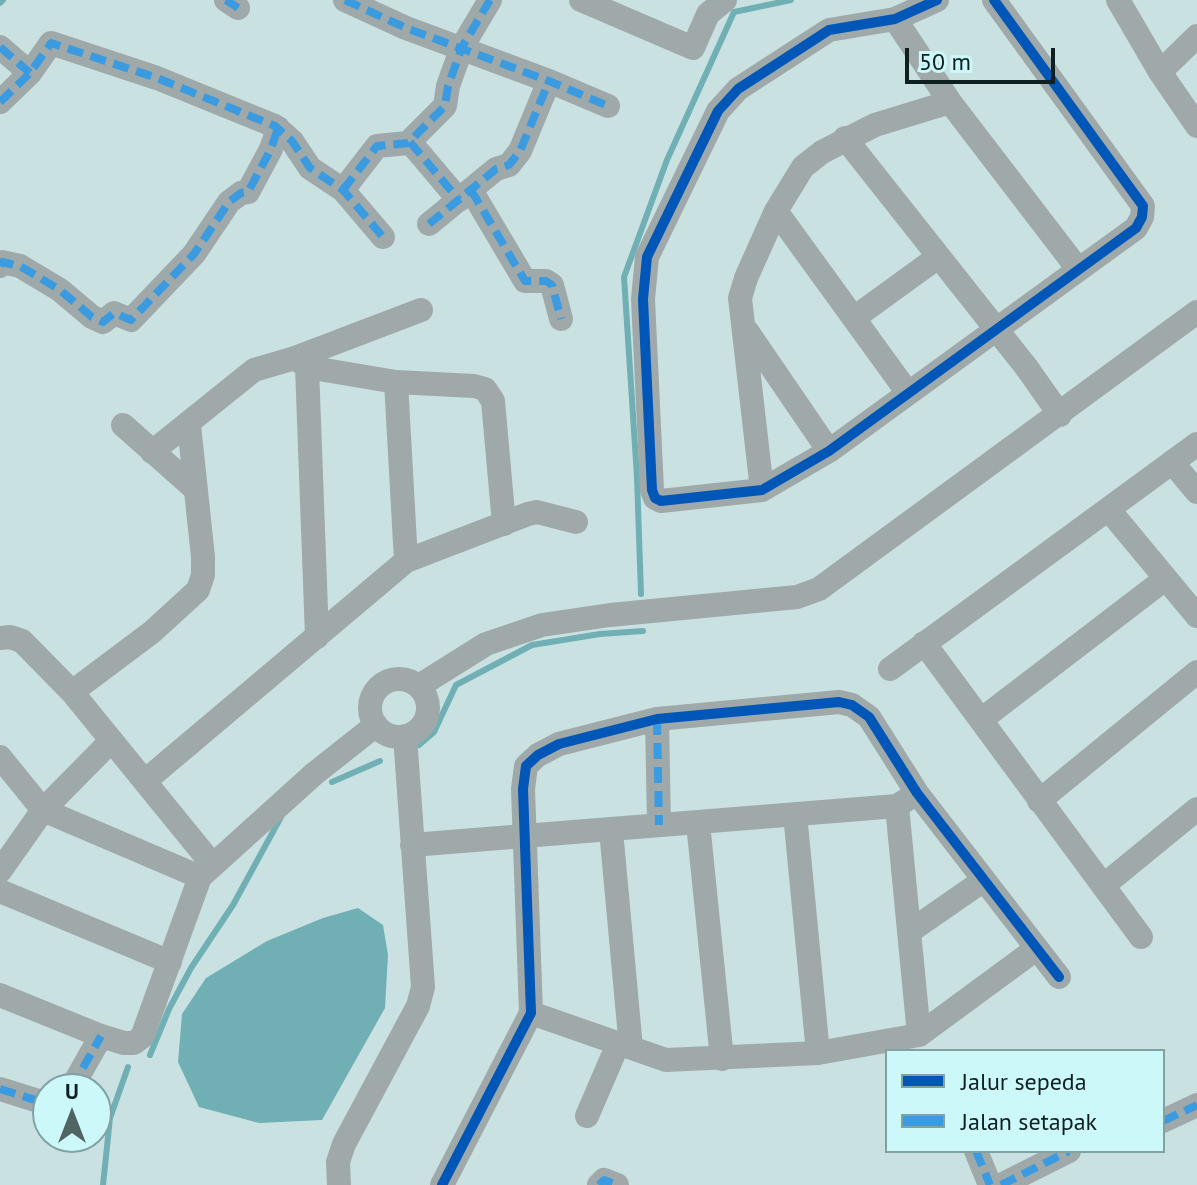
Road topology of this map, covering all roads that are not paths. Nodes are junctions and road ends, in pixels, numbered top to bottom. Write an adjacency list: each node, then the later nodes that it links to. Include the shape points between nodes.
1 (345, 0): 11 (street)
2 (490, 0): 11 (street)
3 (581, 0): 4 (street, via 693,48 708,14)
4 (725, 0)
5 (937, 0): 8 (street)
6 (994, 0): 29 (street, via 1143,206 1136,228)
7 (1118, 0): 12 (street)
8 (895, 19): 16 (street); 47 (street, via 829,30 726,99 647,257 643,299 655,498)
9 (1197, 36): 12 (street)
10 (0, 47): 13 (street)
11 (462, 47): 14 (street); 21 (street, via 445,106)
12 (1160, 72): 18 (street)
13 (30, 73): 15 (street); 19 (street, via 51,43 157,78)
14 (549, 81): 17 (street); 23 (street, via 514,160)
15 (0, 102)
16 (950, 102): 20 (street); 29 (street)
17 (608, 106)
18 (1197, 126)
19 (278, 128): 22 (street, via 310,168); 28 (street, via 248,192 229,202 194,254 131,320 114,313 103,322 20,266)
20 (845, 138): 24 (street, via 803,167); 27 (street)
21 (410, 142): 22 (street, via 377,146); 23 (street)
22 (343, 190): 26 (street)
23 (465, 195): 25 (street); 33 (street, via 523,279 552,285)
24 (776, 211): 32 (street); 34 (street, via 740,298)
25 (429, 224)
26 (383, 237)
27 (938, 257): 32 (street); 35 (street)
28 (0, 266)
29 (1078, 269): 35 (street)
30 (421, 310): 36 (street)
31 (1197, 312): 39 (street)
32 (854, 318): 38 (street)
33 (561, 319)
34 (746, 328): 43 (street); 47 (street)
35 (996, 329): 38 (street); 39 (street)
36 (301, 362): 37 (street); 41 (street, via 254,370); 55 (street)
37 (396, 382): 51 (street, via 485,389 493,401); 52 (street)
38 (908, 393): 43 (street)
39 (1060, 415): 60 (street, via 819,589 797,597 542,625 486,644)
40 (123, 425): 44 (street)
41 (189, 425): 44 (street); 46 (street)
42 (1197, 444): 45 (street)
43 (829, 451): 47 (street)
44 (152, 452): 46 (street)
45 (1172, 462): 48 (street); 49 (street)
46 (195, 489): 61 (street, via 203,557 198,590)
47 (762, 490)
48 (1197, 492)
49 (1109, 510): 53 (street); 57 (street)
50 (576, 522): 51 (street, via 537,512)
51 (504, 524): 52 (street)
52 (406, 561): 55 (street)
53 (1165, 579): 54 (street); 63 (street)
54 (1197, 616)
55 (317, 637): 68 (street)
56 (0, 638): 61 (street, via 22,641)
57 (924, 643): 58 (street); 63 (street)
58 (890, 669)
59 (1197, 672): 70 (street)
60 (419, 686): 64 (street, via 392,680 380,686 370,712); 65 (street, via 428,700 427,716 419,729)
61 (72, 692): 66 (street)
62 (657, 719): 69 (street, via 852,705 869,717); 75 (street); 77 (street, via 559,744 538,755 526,766)
63 (982, 719): 70 (street)
64 (376, 725): 65 (street, via 389,735); 79 (street)
65 (405, 736): 78 (street)
66 (110, 742): 68 (street); 71 (street)
67 (0, 757): 71 (street)
68 (145, 781): 79 (street)
69 (907, 800): 72 (street); 81 (street); 84 (street)
70 (1039, 801): 82 (street)
71 (43, 810): 79 (street); 80 (street)
72 (795, 814): 74 (street); 94 (street)
73 (1193, 820): 82 (street)
74 (698, 823): 75 (street); 95 (street)
75 (659, 825): 76 (street)
76 (611, 830): 77 (street); 93 (street)
77 (524, 835): 78 (street); 90 (street)
78 (412, 845): 104 (street, via 423,987 418,1006 344,1144)
79 (206, 870): 87 (street)
80 (0, 871)
81 (984, 880): 84 (street); 86 (street)
82 (1103, 886): 85 (street)
83 (0, 891): 87 (street)
84 (909, 932): 91 (street)
85 (1141, 937)
86 (1036, 949): 88 (street); 91 (street)
87 (170, 962): 92 (street, via 142,1037 124,1043)
88 (1059, 977)
89 (0, 995): 92 (street)
90 (531, 1013): 93 (street); 105 (street)
91 (919, 1035): 94 (street)
92 (101, 1036): 96 (street)
93 (625, 1046): 95 (street, via 666,1060); 100 (street)
94 (818, 1053): 95 (street)
95 (722, 1059)
96 (80, 1073)
97 (0, 1089): 98 (street)
98 (32, 1099)
99 (1197, 1105): 101 (street)
100 (587, 1116)
101 (1165, 1120)
102 (977, 1153): 108 (street)
103 (1065, 1153): 109 (street)
104 (339, 1185)
105 (442, 1185)
106 (599, 1185): 107 (street, via 604,1180)
107 (617, 1185)
108 (990, 1185)
109 (1001, 1185)

